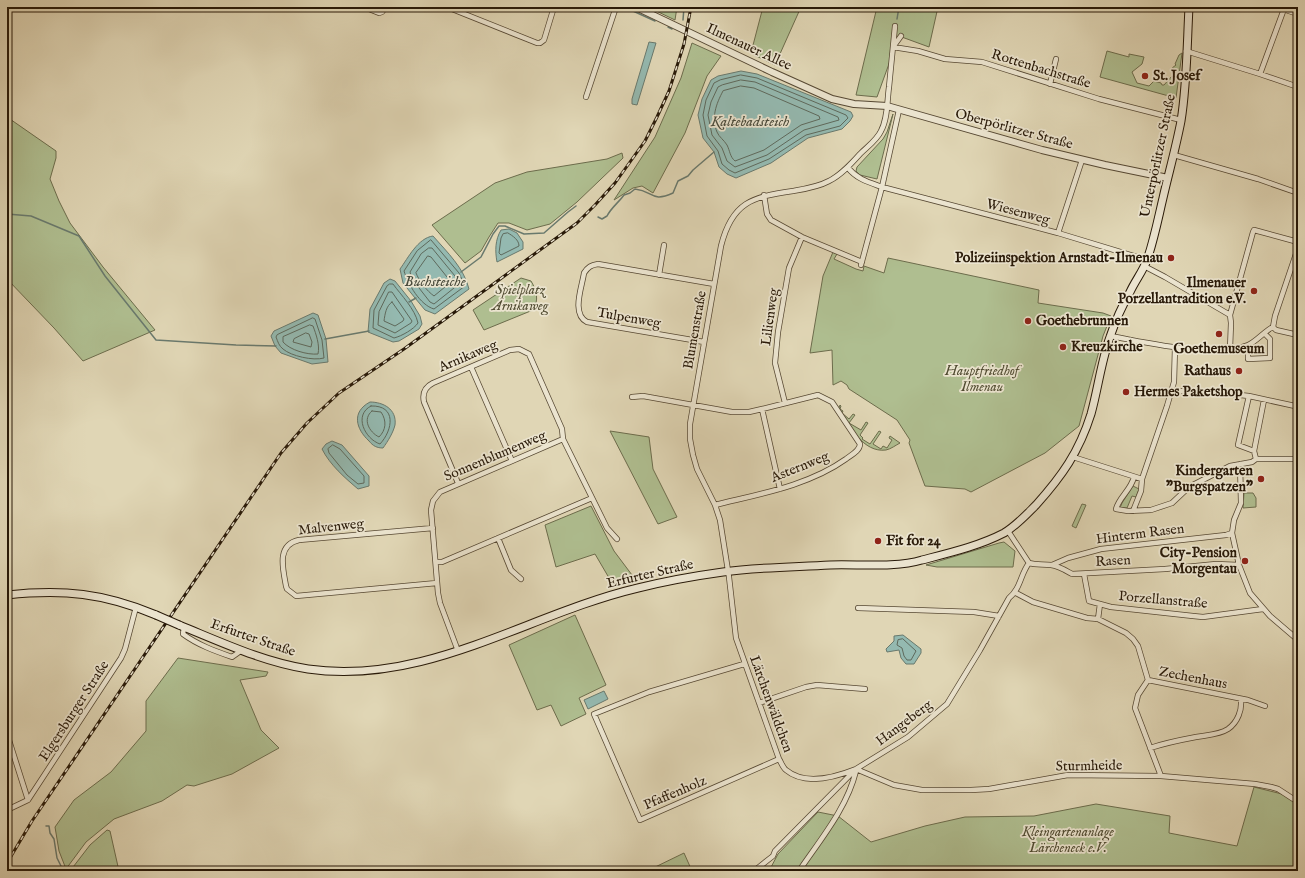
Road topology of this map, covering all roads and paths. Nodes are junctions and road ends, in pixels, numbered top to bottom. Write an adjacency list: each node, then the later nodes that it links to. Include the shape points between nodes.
1 (364, 7): 2 (street, via 379,13)
2 (386, 7)
3 (447, 7): 4 (street, via 540,43 544,40)
4 (554, 7)
5 (616, 7): 19 (street)
6 (636, 7): 20 (street, Ilmenauer Allee, via 832,99)
7 (1189, 7): 14 (main road, Unterpörlitzer Straße)
8 (1277, 7): 9 (street)
9 (1284, 9): 10 (street); 16 (street)
10 (1298, 14)
11 (895, 26): 13 (street)
12 (900, 36): 13 (street)
13 (893, 47): 17 (street, Rottenbachstraße, via 945,59 982,62); 21 (street)
14 (1186, 51): 16 (street); 23 (main road, Unterpörlitzer Straße)
15 (1056, 59): 17 (street)
16 (1260, 74): 18 (street)
17 (1050, 84): 23 (street, Rottenbachstraße)
18 (1298, 87)
19 (586, 97)
20 (854, 104): 21 (street, Oberpörlitzer Straße)
21 (887, 106): 22 (street, Oberpörlitzer Straße); 26 (street, Blumenstraße, via 881,132)
22 (899, 110): 25 (street, Oberpörlitzer Straße); 28 (street)
23 (1181, 120): 24 (main road, Unterpörlitzer Straße)
24 (1174, 155): 27 (main road, Unterpörlitzer Straße); 29 (street)
25 (1082, 160): 27 (street, Oberpörlitzer Straße); 31 (street)
26 (848, 168): 28 (street, via 862,180); 30 (street, Blumenstraße, via 817,186)
27 (1168, 178): 36 (main road, Unterpörlitzer Straße)
28 (882, 187): 31 (street, Wiesenweg); 32 (street, via 861,264)
29 (1298, 193)
30 (764, 196): 32 (street, via 769,218); 38 (street, Blumenstraße, via 745,204 730,222 724,233)
31 (1058, 233): 36 (street, Wiesenweg)
32 (802, 237): 53 (street, Lilienweg, via 789,268 777,340 775,363)
33 (1298, 242): 39 (street, via 1254,230)
34 (664, 245): 37 (street)
35 (1298, 248): 40 (street)
36 (1146, 263): 39 (street, Wiesenweg); 42 (main road, Erfurter Straße)
37 (659, 275): 38 (street, Tulpenweg); 44 (street, Tulpenweg, via 598,264 590,266 584,273 578,308 580,316 587,322)
38 (714, 284): 44 (street, Blumenstraße)
39 (1230, 315): 47 (street)
40 (1273, 328): 41 (street, via 1269,328); 43 (street)
41 (1265, 334): 45 (street); 45 (street, via 1270,339 1270,358 1248,359)
42 (1110, 336): 46 (street); 59 (main road, Erfurter Straße, via 1091,412)
43 (1298, 336)
44 (704, 342): 54 (street, Blumenstraße)
45 (1248, 345): 47 (street)
46 (1175, 347): 47 (street); 49 (street, via 1174,382)
47 (1230, 349)
48 (471, 367): 57 (street, Arnikaweg, via 510,350 519,349 529,354 562,429); 62 (street); 66 (street, Arnikaweg, via 428,386 423,396)
49 (1171, 391): 50 (street); 65 (street)
50 (1249, 396): 52 (street); 58 (street, via 1238,445)
51 (632, 397): 54 (street, via 644,396)
52 (1264, 400): 55 (street); 58 (street)
53 (786, 403): 56 (street); 67 (street, Asternweg, via 818,395 832,402 860,447 832,469)
54 (693, 405): 56 (street, via 732,412); 69 (street, Blumenstraße, via 690,424 693,455)
55 (1298, 405)
56 (762, 409): 67 (street)
57 (563, 440): 62 (street, Sonnenblumenweg); 68 (street, Sonnenblumenweg)
58 (1254, 451): 60 (street)
59 (1073, 457): 64 (street); 72 (main road, Erfurter Straße, via 1046,493)
60 (1256, 459): 61 (street); 63 (street)
61 (1298, 459)
62 (512, 461): 66 (street, Sonnenblumenweg)
63 (1240, 464): 70 (street, via 1230,466 1189,487 1172,503 1151,510); 73 (street, via 1241,503)
64 (1134, 477): 65 (street); 70 (street, via 1133,483 1117,503 1116,509)
65 (1142, 479): 70 (street, via 1141,491)
66 (458, 484): 71 (street, Sonnenblumenweg, via 440,492 433,501)
67 (780, 489): 69 (street, Asternweg)
68 (592, 498): 74 (street); 75 (street, Sonnenblumenweg, via 607,528)
69 (715, 505): 80 (street, Blumenstraße, via 724,538)
70 (1133, 511)
71 (433, 528): 76 (street, Sonnenblumenweg); 83 (street, Malvenweg, via 293,542 282,553 286,586 296,596)
72 (1008, 531): 77 (street); 80 (main road, Erfurter Straße, via 983,542 917,562)
73 (1232, 533): 78 (street, Hinterm Rasen, via 1101,549); 79 (street)
74 (498, 538): 76 (street, via 442,562); 82 (street, via 511,570)
75 (617, 539)
76 (436, 562): 83 (street, Sonnenblumenweg)
77 (1029, 563): 78 (street, Rasen); 84 (street, Hangeberg)
78 (1052, 565): 81 (street, Rasen, via 1072,574)
79 (1239, 565): 81 (street, Rasen, via 1216,564); 89 (street, via 1250,593)
80 (728, 571): 93 (main road, Erfurter Straße, via 636,588); 94 (street, Lärchenwäldchen, via 736,638)
81 (1084, 574): 86 (street, Porzellanstraße, via 1089,601)
82 (521, 578)
83 (437, 583): 93 (street, Sonnenblumenweg, via 440,603)
84 (1016, 593): 90 (street, Hangeberg, via 1009,598); 91 (street, via 1033,602)
85 (7, 595): 87 (main road, Erfurter Straße, via 36,592 76,594 105,598)
86 (1100, 604): 89 (street, Porzellanstraße, via 1203,617); 91 (street)
87 (136, 607): 93 (main road, Erfurter Straße, bridge, via 242,650 308,669 358,672 397,667); 105 (street, Elgersburger Straße, via 121,658)
88 (858, 608): 90 (street, via 974,612)
89 (1263, 609): 92 (street)
90 (999, 616): 103 (street, Hangeberg, via 947,704 908,737)
91 (1098, 620): 95 (street, via 1133,639 1138,646)
92 (1298, 640)
93 (458, 651)
94 (744, 664): 98 (street, Lärchenwäldchen); 102 (street, Pfaffenholz, via 649,692 594,714 640,820)
95 (1148, 680): 97 (street, Zechenhaus); 101 (street, Zechenhaus, via 1138,695 1135,708)
96 (865, 690): 98 (street, via 818,685)
97 (1241, 699): 99 (street, Zechenhaus); 101 (street, via 1239,716 1228,729)
98 (759, 703): 102 (street, Lärchenwäldchen)
99 (1265, 706)
100 (7, 734): 105 (street)
101 (1150, 748): 104 (street, Zechenhaus)
102 (780, 759): 103 (street, Lärchenwäldchen, via 786,770 802,778 840,776)
103 (856, 769): 104 (street, Sturmheide, via 894,785 933,791 989,789 1068,775); 108 (street, Hangeberg, via 774,851 773,856); 109 (street, via 851,788 838,814)
104 (1161, 776): 106 (street, Sturmheide, via 1271,787)
105 (28, 800): 107 (street)
106 (1298, 802)
107 (7, 810)
108 (754, 871)
109 (799, 871)

